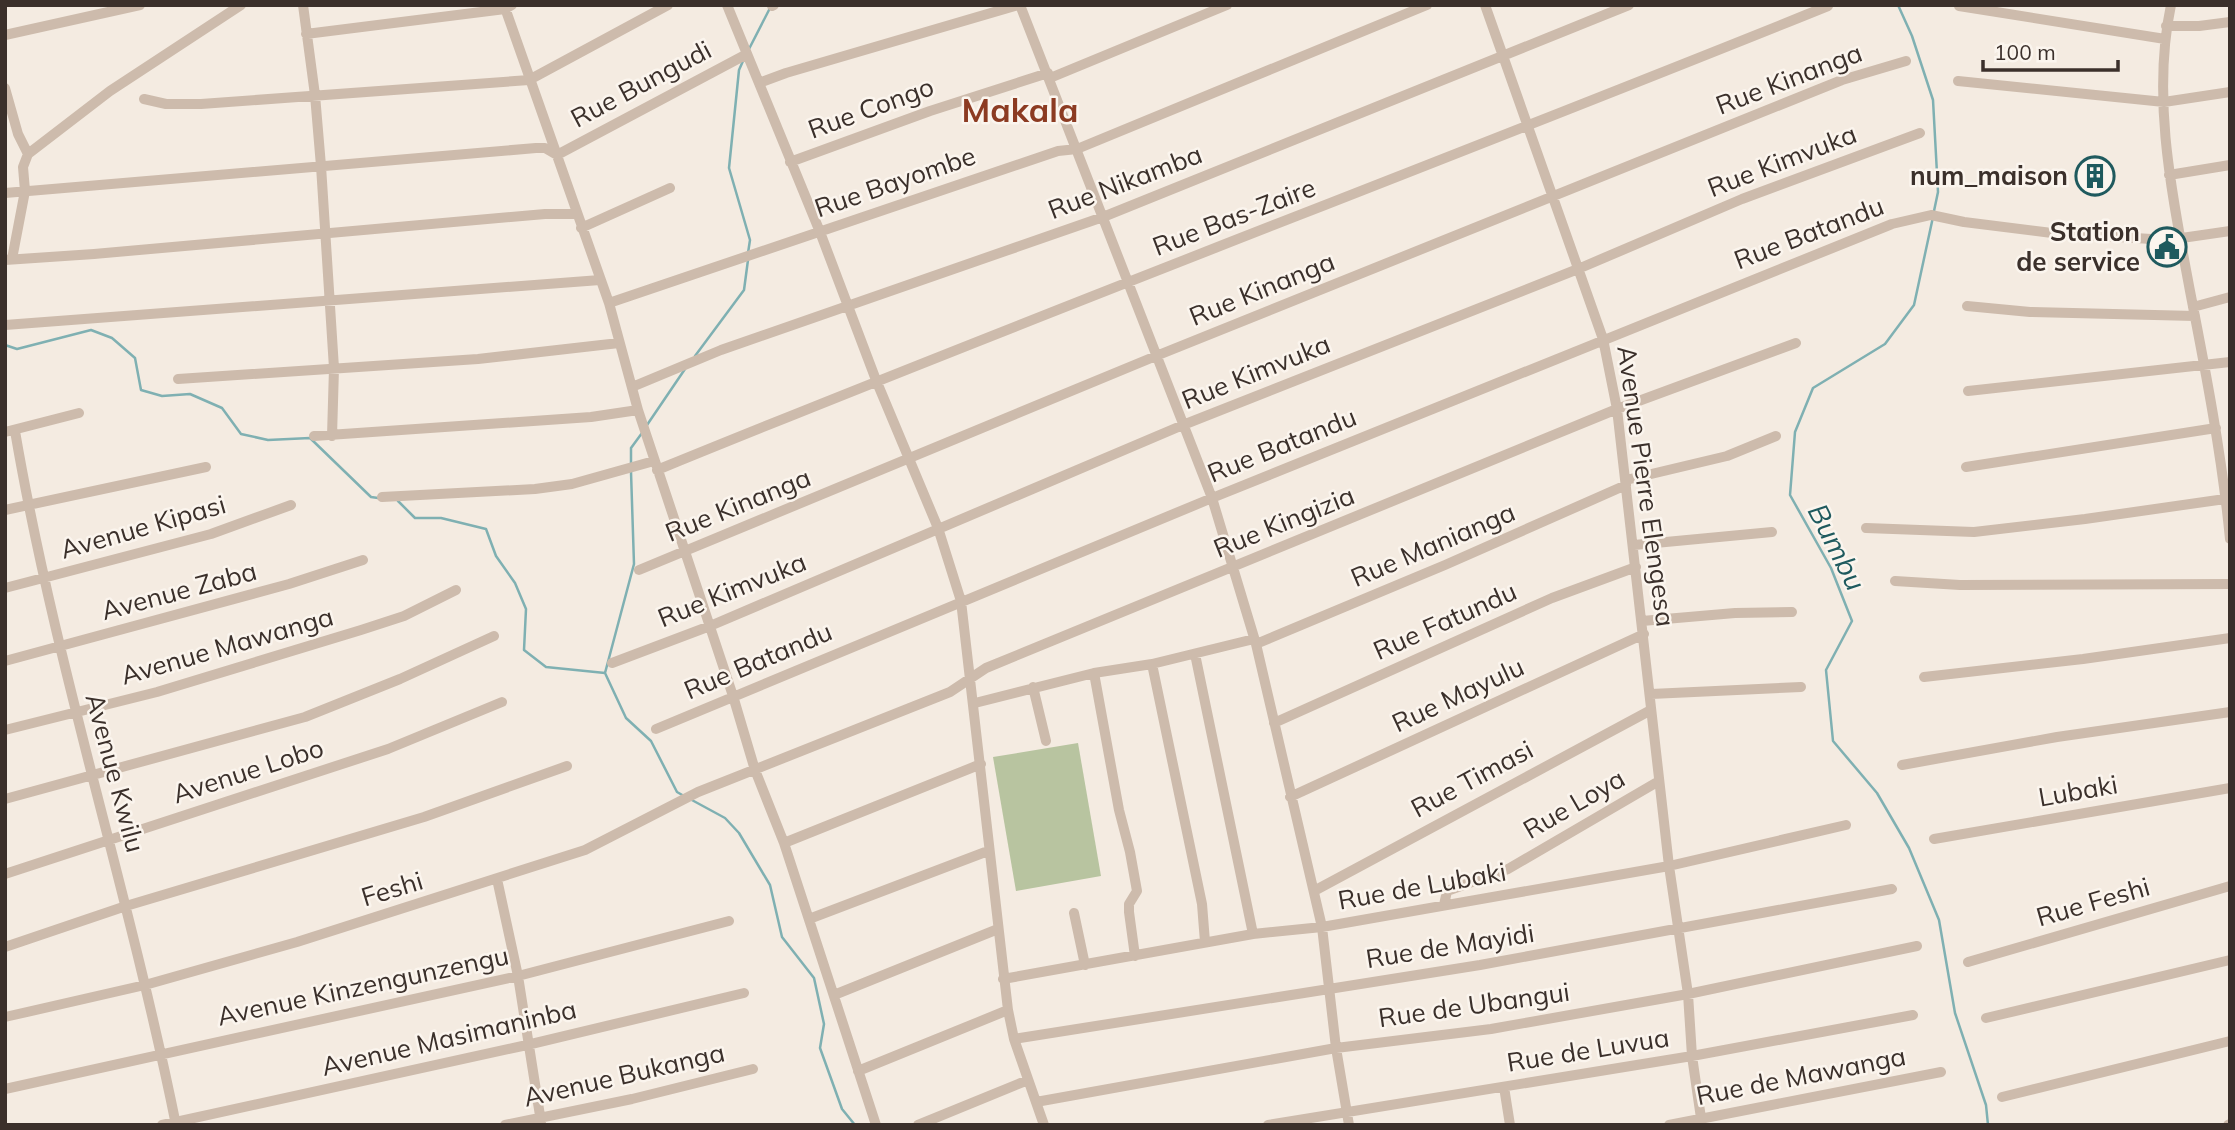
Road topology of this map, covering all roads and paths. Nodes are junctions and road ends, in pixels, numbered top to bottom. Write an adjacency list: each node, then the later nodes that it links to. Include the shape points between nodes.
1 (140, 5): 18 (street)
2 (241, 5): 35 (street, via 110,92)
3 (303, 5): 17 (street)
4 (668, 5): 24 (street)
5 (727, 5): 20 (street)
6 (1019, 5): 23 (street); 26 (street)
7 (1227, 5): 23 (street, Rue Congo)
8 (1427, 5): 34 (street, Rue Bayombe)
9 (1485, 5): 21 (street, Avenue Pierre Elengesa)
10 (1629, 5): 21 (street, Rue Nikamba)
11 (2171, 5): 16 (street)
12 (1828, 6): 32 (street, Rue Bas-Zaire)
13 (1959, 6): 19 (street)
14 (507, 7): 17 (street); 24 (street)
15 (2230, 22): 16 (street)
16 (2166, 26): 19 (street)
17 (306, 34): 29 (street)
18 (5, 35)
19 (2165, 39): 31 (street)
20 (747, 54): 26 (street); 36 (street, Rue Bungudi)
21 (1502, 56): 32 (street, Avenue Pierre Elengesa); 46 (street, Rue Nikamba)
22 (1906, 61): 44 (street, Rue Kinanga, via 1842,80)
23 (1049, 76): 34 (street); 37 (street, Rue Congo, via 930,111)
24 (529, 80): 29 (street); 36 (street)
25 (1958, 81): 31 (street)
26 (759, 83): 37 (street)
27 (5, 88): 35 (street)
28 (2230, 92): 31 (street)
29 (315, 95): 30 (street, via 201,104); 39 (street)
30 (144, 99)
31 (2164, 102): 40 (street)
32 (1527, 127): 44 (street, Avenue Pierre Elengesa); 55 (street, Rue Bas-Zaire)
33 (1920, 133): 53 (street, Rue Kimvuka, via 1742,199)
34 (1077, 149): 46 (street); 49 (street, Rue Bayombe, via 1058,151)
35 (28, 154): 42 (street, via 23,167)
36 (557, 155): 39 (street, via 536,148); 45 (street)
37 (790, 162): 49 (street)
38 (2230, 165): 40 (street)
39 (321, 166): 42 (street); 50 (street)
40 (2169, 175): 51 (street)
41 (670, 188): 47 (street)
42 (25, 191): 43 (street); 52 (street)
43 (5, 193)
44 (1553, 196): 53 (street, Avenue Pierre Elengesa); 66 (street, Rue Kinanga)
45 (577, 214): 47 (street); 50 (street)
46 (1103, 217): 55 (street); 59 (street, Rue Nikamba)
47 (581, 228): 54 (street)
48 (2230, 231): 51 (street)
49 (820, 232): 58 (street, Rue Bayombe); 59 (street)
50 (325, 233): 52 (street); 57 (street)
51 (2180, 239): 61 (street); 63 (street, Rue Batandu, via 2052,233 1935,216 1892,224 1850,239)
52 (9, 259)
53 (1578, 269): 63 (street, Avenue Pierre Elengesa); 77 (street, Rue Kimvuka)
54 (600, 279): 57 (street); 58 (street)
55 (1126, 283): 66 (street); 71 (street, Rue Bas-Zaire)
56 (2230, 297): 61 (street)
57 (329, 299): 62 (street); 69 (street)
58 (609, 303): 64 (street)
59 (848, 306): 71 (street); 72 (street, Rue Nikamba)
60 (1968, 306): 61 (street, via 2030,312)
61 (2194, 312): 68 (street)
62 (5, 325)
63 (1603, 339): 74 (street, Avenue Pierre Elengesa); 90 (street, Rue Batandu)
64 (619, 343): 69 (street, via 478,359); 72 (street)
65 (1796, 343): 74 (street, Rue Kingizia)
66 (1156, 356): 77 (street); 84 (street, Rue Kinanga)
67 (2230, 362): 68 (street)
68 (2204, 366): 73 (street); 78 (street)
69 (334, 368): 70 (street); 81 (street)
70 (178, 379)
71 (876, 380): 84 (street); 85 (street, Rue Bas-Zaire)
72 (632, 387): 75 (street)
73 (1968, 391)
74 (1617, 409): 88 (street, Avenue Pierre Elengesa); 104 (street, Rue Kingizia)
75 (638, 410): 81 (street); 85 (street)
76 (79, 413): 79 (street)
77 (1183, 425): 90 (street); 96 (street, Rue Kimvuka)
78 (2216, 428): 83 (street); 87 (street)
79 (10, 432): 92 (street, Avenue Kwilu)
80 (314, 436): 81 (street)
81 (332, 436)
82 (1776, 436): 88 (street, Rue Manianga, via 1727,456)
83 (2224, 441): 91 (street)
84 (908, 460): 96 (street); 101 (street, Rue Kinanga)
85 (656, 466): 89 (street, Rue Bas-Zaire, via 536,489); 101 (street)
86 (206, 467): 92 (street)
87 (1966, 467)
88 (1626, 483): 100 (street, Avenue Pierre Elengesa); 118 (street, Rue Manianga, via 1432,571)
89 (382, 497)
90 (1212, 498): 104 (street); 111 (street, Rue Batandu)
91 (2225, 499): 95 (street); 97 (street, via 1974,532)
92 (28, 505): 94 (street); 106 (street, Avenue Kwilu)
93 (291, 505): 106 (street, Avenue Kipasi, via 211,534)
94 (5, 510)
95 (2228, 511): 99 (street)
96 (938, 528): 111 (street); 114 (street, Rue Kimvuka)
97 (1866, 528)
98 (1772, 532): 100 (street)
99 (2230, 539)
100 (1634, 545): 103 (street, Avenue Pierre Elengesa)
101 (686, 552): 105 (street, Rue Kinanga); 114 (street)
102 (363, 560): 119 (street, Avenue Zaba)
103 (1636, 566): 113 (street, Avenue Pierre Elengesa); 136 (street, Rue Fatundu, via 1552,598)
104 (1233, 567): 118 (street); 126 (street, Rue Kingizia, via 986,668)
105 (639, 570)
106 (44, 579): 109 (street, Avenue Kipasi); 119 (street, Avenue Kwilu)
107 (1895, 581): 108 (street)
108 (2230, 584)
109 (5, 588)
110 (456, 590): 135 (street, Avenue Mawanga, via 404,616)
111 (961, 601): 126 (street); 130 (street, Rue Batandu)
112 (1791, 612): 113 (street)
113 (1642, 621): 115 (street, Avenue Pierre Elengesa)
114 (710, 626): 122 (street, Rue Kimvuka); 130 (street)
115 (1644, 634): 129 (street, Avenue Pierre Elengesa); 147 (street, Rue Mayulu)
116 (494, 636): 144 (street, Avenue Lobo, via 305,717)
117 (2230, 638): 125 (street)
118 (1255, 641): 120 (street, Rue Manianga); 136 (street)
119 (60, 647): 121 (street, Avenue Zaba); 135 (street, Avenue Kwilu)
120 (1195, 654): 123 (street, Rue Manianga); 168 (street)
121 (5, 660)
122 (612, 663)
123 (1152, 664): 124 (street, Rue Manianga); 169 (street, via 1202,904)
124 (1094, 673): 127 (street, Rue Manianga); 172 (street, via 1137,891 1129,904)
125 (1924, 677)
126 (970, 679): 132 (street); 143 (street, Rue Kingizia, via 950,692)
127 (1033, 687): 132 (street, Rue Manianga); 139 (street)
128 (1801, 687): 129 (street)
129 (1651, 694): 133 (street, Avenue Pierre Elengesa)
130 (733, 696): 137 (street, Rue Batandu); 143 (street)
131 (502, 702): 151 (street, Avenue Lobo, via 388,749)
132 (975, 703): 140 (street)
133 (1651, 710): 145 (street, Avenue Pierre Elengesa); 159 (street, Rue Timasi)
134 (2230, 712): 141 (street)
135 (75, 713): 138 (street, Avenue Mawanga); 144 (street, Avenue Kwilu)
136 (1274, 723): 147 (street)
137 (656, 729)
138 (5, 730)
139 (1046, 741)
140 (981, 764): 152 (street); 153 (street)
141 (1902, 765)
142 (567, 766): 161 (street, via 424,817)
143 (755, 770): 152 (street); 156 (street, Feshi, via 698,792 585,850)
144 (92, 776): 148 (street, Avenue Lobo); 151 (street, Avenue Kwilu)
145 (1659, 781): 154 (street, Avenue Pierre Elengesa); 160 (street, Rue Loya, via 1508,869 1447,891)
146 (2230, 788): 150 (street, Lubaki)
147 (1290, 797): 159 (street)
148 (5, 799)
149 (1846, 825): 154 (street, Rue de Lubaki)
150 (1934, 839)
151 (110, 840): 155 (street, Avenue Lobo); 161 (street, Avenue Kwilu)
152 (784, 843): 163 (street)
153 (988, 851): 163 (street); 166 (street)
154 (1669, 866): 160 (street, Rue de Lubaki); 167 (street, Avenue Pierre Elengesa)
155 (5, 874)
156 (497, 879): 176 (street); 178 (street, Feshi)
157 (2230, 886): 174 (street, Rue Feshi)
158 (1892, 889): 167 (street, Rue de Mayidi)
159 (1314, 891): 165 (street)
160 (1444, 905): 165 (street, Rue de Lubaki)
161 (126, 906): 171 (street); 178 (street, Avenue Kwilu)
162 (1074, 914): 175 (street)
163 (809, 919): 182 (street)
164 (729, 921): 176 (street, Avenue Kinzengunzengu)
165 (1322, 927): 168 (street, Rue de Lubaki); 179 (street)
166 (998, 929): 177 (street); 182 (street)
167 (1679, 930): 179 (street, Rue de Mayidi); 181 (street, Avenue Pierre Elengesa)
168 (1253, 934): 169 (street, Rue de Lubaki)
169 (1205, 942): 172 (street, Rue de Lubaki)
170 (1917, 946): 181 (street, Rue de Ubangui)
171 (5, 947)
172 (1135, 956): 175 (street, Rue de Lubaki)
173 (2230, 960): 186 (street)
174 (1968, 962)
175 (1085, 965): 177 (street, Rue de Lubaki)
176 (518, 976): 189 (street); 191 (street, Avenue Kinzengunzengu)
177 (1003, 979): 183 (street)
178 (145, 985): 185 (street, Feshi); 191 (street, Avenue Kwilu)
179 (1330, 988): 187 (street, Rue de Mayidi); 190 (street)
180 (744, 993): 189 (street, Avenue Masimaninba)
181 (1688, 994): 190 (street, Rue de Ubangui, via 1491,1029); 192 (street, Avenue Pierre Elengesa)
182 (834, 995): 194 (street)
183 (1008, 1010): 187 (street); 194 (street)
184 (1913, 1015): 192 (street, Rue de Luvua)
185 (5, 1017)
186 (1986, 1018)
187 (1014, 1039): 196 (street)
188 (2230, 1041): 199 (street)
189 (527, 1045): 202 (street); 204 (street, Avenue Masimaninba)
190 (1336, 1048): 200 (street, Rue de Ubangui); 201 (street)
191 (162, 1054): 198 (street, Avenue Kinzengunzengu); 204 (street, Avenue Kwilu)
192 (1692, 1056): 197 (street, Rue de Luvua); 203 (street, Avenue Pierre Elengesa)
193 (752, 1069): 202 (street, Avenue Bukanga)
194 (858, 1071): 207 (street)
195 (1941, 1072): 203 (street, Rue de Mawanga)
196 (1028, 1080): 200 (street); 208 (street)
197 (1504, 1087): 201 (street, Rue de Luvua); 212 (street)
198 (5, 1089)
199 (2002, 1097)
200 (1036, 1102): 209 (street)
201 (1346, 1112): 210 (street, Rue de Luvua); 211 (street)
202 (541, 1121): 206 (street, Avenue Bukanga)
203 (1701, 1122): 213 (street, Rue de Mawanga)
204 (176, 1123): 205 (street, Avenue Masimaninba)
205 (162, 1125)
206 (505, 1125)
207 (876, 1125)
208 (918, 1125)
209 (1044, 1125)
210 (1268, 1125)
211 (1349, 1125)
212 (1510, 1125)
213 (1669, 1125)

